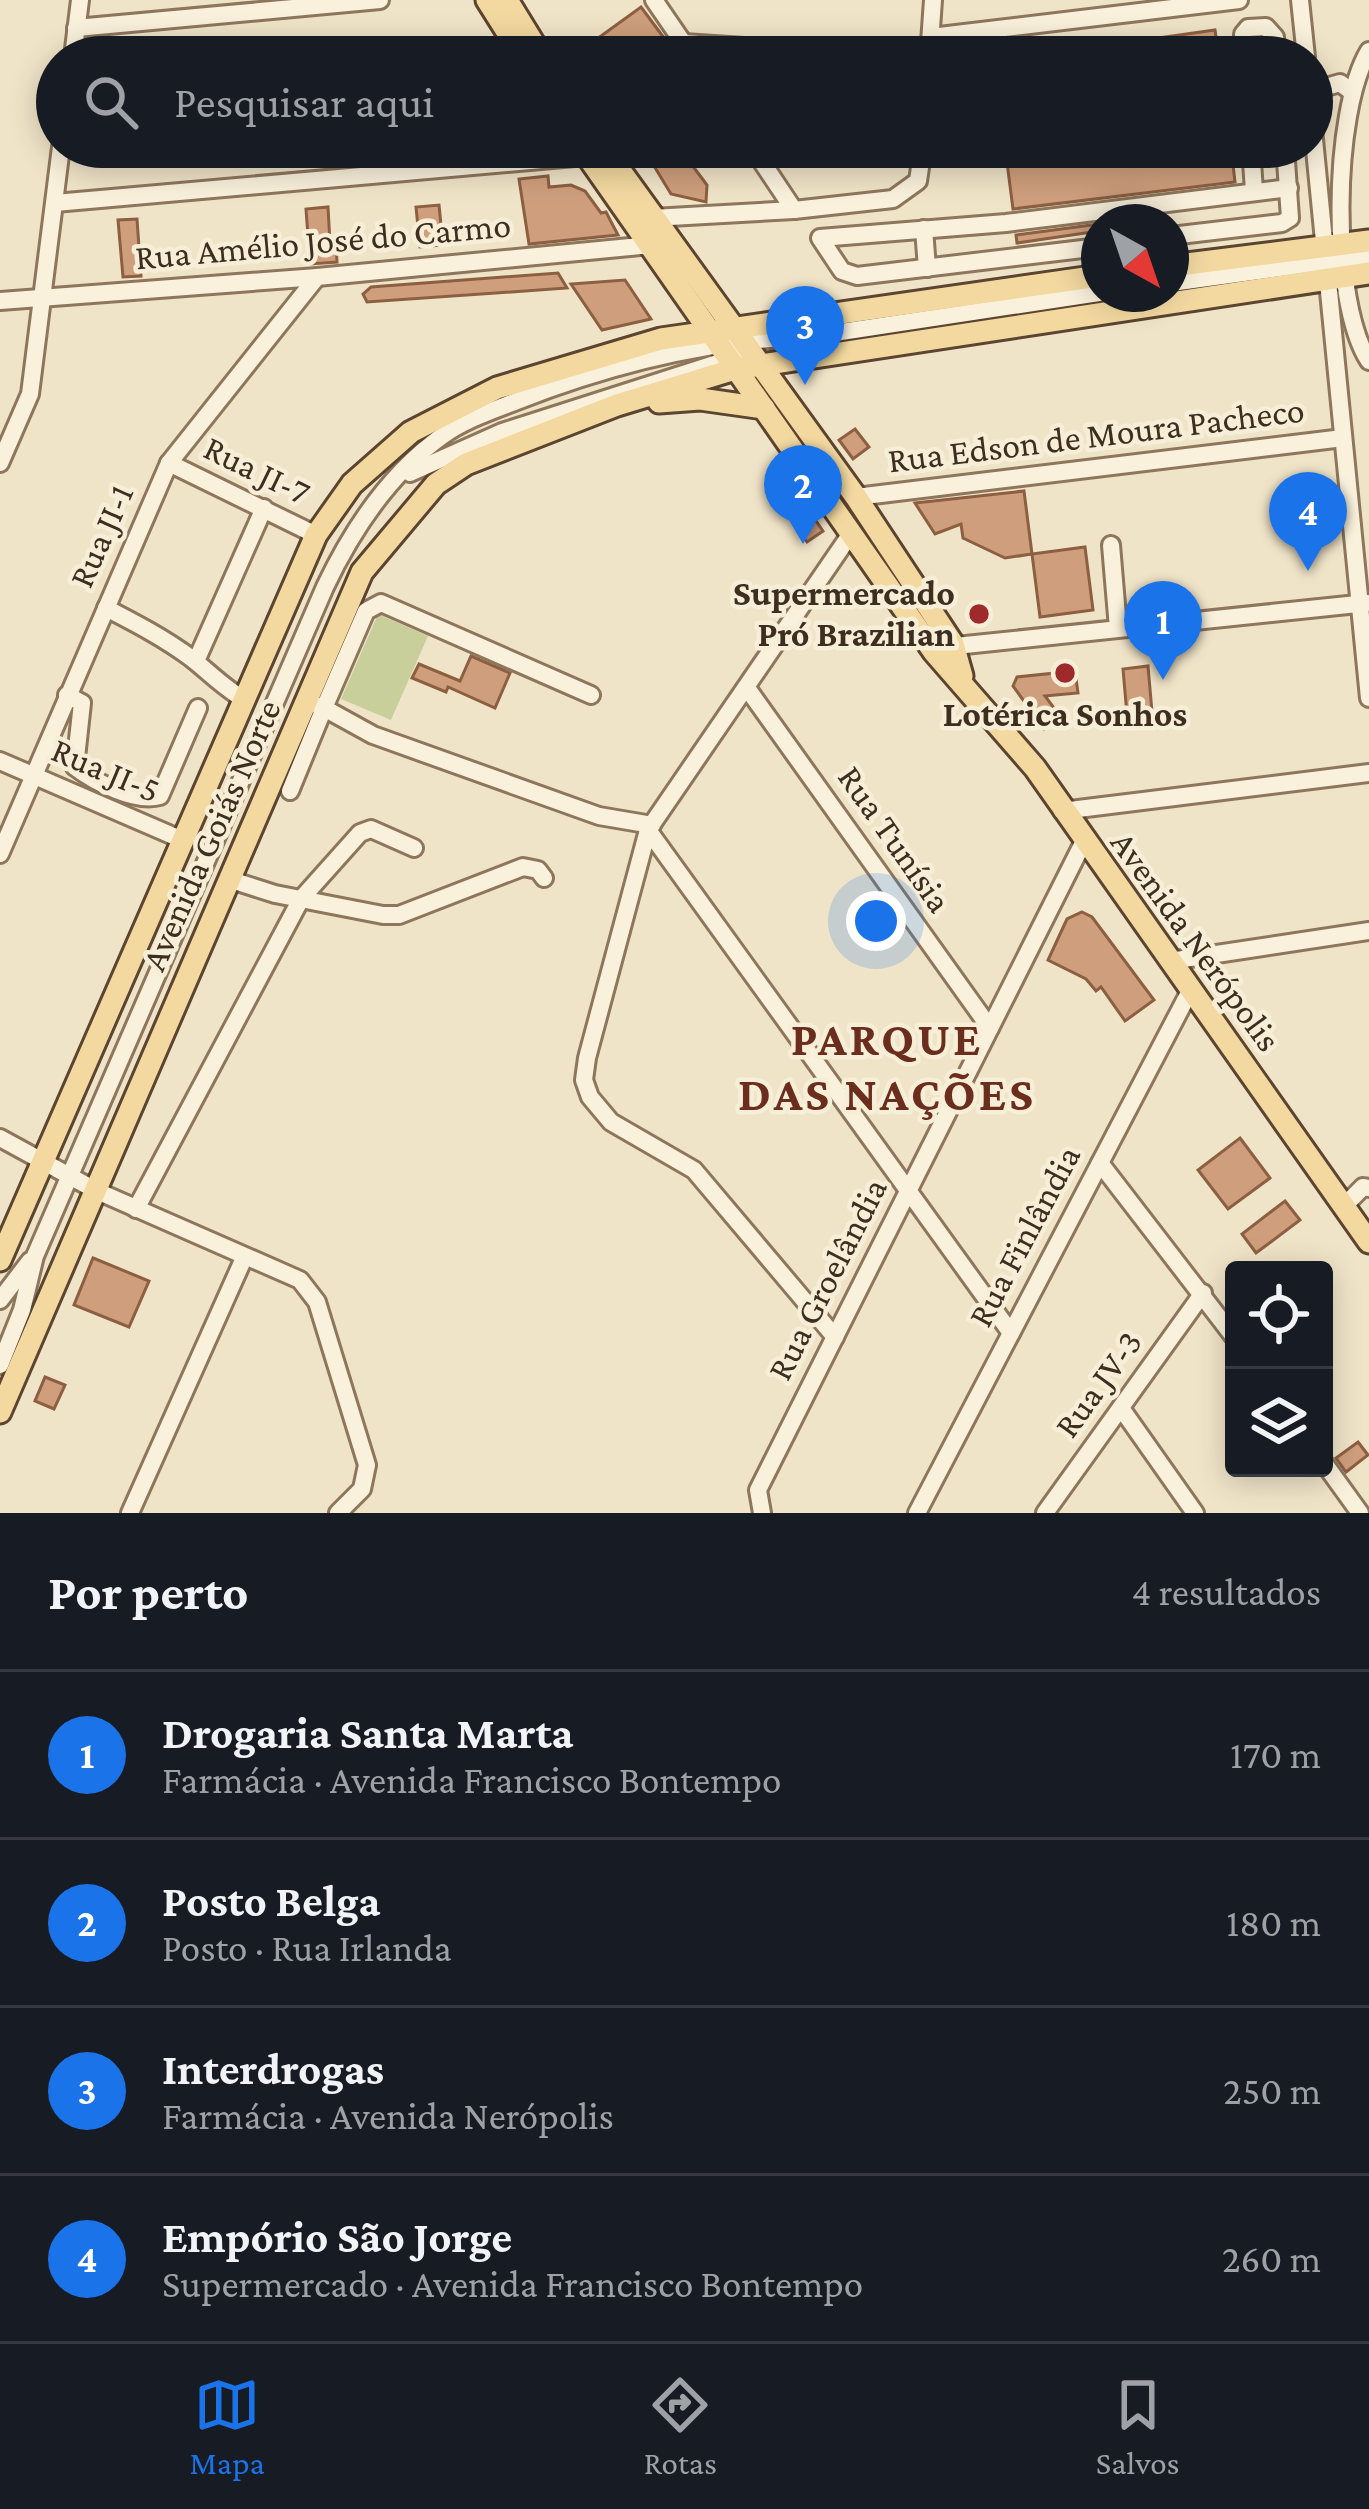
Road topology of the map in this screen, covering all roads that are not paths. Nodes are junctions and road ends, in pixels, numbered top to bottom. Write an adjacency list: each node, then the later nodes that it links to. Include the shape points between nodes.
1 (80, 0): 9 (street)
2 (380, 0): 9 (street)
3 (487, 0): 11 (main road)
4 (507, 0): 12 (main road)
5 (655, 0): 13 (street)
6 (933, 0): 14 (street)
7 (1238, 0): 15 (street)
8 (1300, 0): 18 (street)
9 (76, 28): 10 (street)
10 (75, 36)
11 (510, 36)
12 (529, 36)
13 (679, 36)
14 (931, 36)
15 (939, 36)
16 (1243, 36): 17 (street, via 1266,27)
17 (1274, 36)
18 (1304, 36)
19 (1369, 51): 21 (street)
20 (1333, 84): 21 (street)
21 (1352, 92): 47 (street, via 1341,160)
22 (59, 168): 33 (street)
23 (418, 168): 33 (street)
24 (605, 168): 41 (main road)
25 (609, 168): 35 (main road)
26 (768, 168): 34 (street)
27 (921, 168): 34 (street, via 912,188 893,199)
28 (1252, 168): 32 (street)
29 (1287, 168): 31 (street)
30 (1322, 168): 47 (street)
31 (1289, 188): 32 (street); 37 (street, via 1290,218 1282,223)
32 (1254, 191): 36 (street)
33 (55, 203): 54 (street)
34 (800, 210): 35 (street); 39 (street)
35 (652, 218): 57 (main road)
36 (924, 229): 39 (street); 48 (street)
37 (1221, 230): 38 (street); 45 (street)
38 (1189, 234)
39 (820, 238): 48 (street, via 849,275)
40 (1369, 241): 47 (main road)
41 (651, 244): 49 (street, Rua Amélio José do Carmo); 55 (main road)
42 (1081, 249): 43 (street)
43 (1044, 254): 48 (street); 52 (street)
44 (1369, 256): 47 (street)
45 (1216, 259): 46 (main road); 47 (main road)
46 (1189, 263)
47 (1340, 263): 51 (street); 59 (street); 61 (street); 62 (main road)
48 (927, 268)
49 (316, 277): 54 (street, Rua Amélio José do Carmo); 68 (street, Rua JI-1)
50 (1081, 279): 52 (main road)
51 (1189, 281)
52 (1047, 284): 58 (main road)
53 (1081, 296): 62 (street)
54 (43, 297): 56 (street, Rua Amélio José do Carmo); 67 (street, via 30,394)
55 (683, 299): 60 (main road); 62 (main road)
56 (0, 301)
57 (716, 306): 58 (main road); 62 (main road)
58 (772, 322): 62 (main road)
59 (1355, 338): 61 (street); 63 (street)
60 (662, 339): 62 (main road, Avenida Goiás Norte); 73 (main road, Avenida Goiás Norte, via 456,406 411,432 352,484)
61 (1334, 346): 66 (street)
62 (735, 349): 64 (main road); 65 (main road, Avenida Nerópolis); 69 (street); 69 (street, via 644,357 560,382 461,424); 70 (main road, Avenida Nerópolis)
63 (1369, 361)
64 (616, 405): 65 (main road, via 700,399); 85 (main road, Avenida Goiás Norte, via 466,464 436,484 362,572)
65 (764, 408): 72 (main road, Avenida Nerópolis)
66 (1343, 439): 70 (street, Rua Edson de Moura Pacheco); 75 (street)
67 (0, 463)
68 (169, 464): 71 (street, Rua JI-7); 76 (street, Rua JI-1)
69 (398, 478): 107 (street, via 366,513 325,587)
70 (856, 497): 78 (main road, Avenida Nerópolis)
71 (264, 508): 73 (street, Rua JI-7); 79 (street)
72 (852, 532): 78 (main road, Avenida Nerópolis); 80 (street)
73 (316, 536): 84 (main road, Avenida Goiás Norte)
74 (1111, 545): 77 (street)
75 (1364, 603): 77 (street); 83 (street)
76 (106, 608): 79 (street); 81 (street, Rua JI-1)
77 (1118, 628): 78 (street)
78 (944, 648): 91 (main road, Avenida Nerópolis)
79 (196, 662): 84 (street)
80 (747, 688): 92 (street); 103 (street, Rua Tunísia)
81 (68, 695): 86 (street, via 82,703 75,767 148,800 160,796); 89 (street, Rua JI-1)
82 (591, 695): 85 (street, via 381,603 365,611)
83 (1369, 698)
84 (244, 700): 93 (main road, Avenida Goiás Norte)
85 (315, 704): 90 (street); 92 (street, via 374,734); 98 (main road, Avenida Goiás Norte)
86 (198, 708)
87 (0, 761): 89 (street, Rua JI-5)
88 (1369, 773): 91 (street)
89 (33, 775): 93 (street, Rua JI-5); 96 (street, Rua JI-1)
90 (290, 791)
91 (1062, 811): 94 (main road, Avenida Nerópolis)
92 (650, 828): 110 (street); 121 (street, via 587,1058 590,1097 611,1122 694,1170)
93 (185, 841): 105 (main road, Avenida Goiás Norte)
94 (1084, 841): 101 (main road, Avenida Nerópolis); 103 (street, Rua Groelândia)
95 (415, 848): 99 (street, via 371,829 360,833)
96 (0, 854)
97 (544, 878): 99 (street, via 524,867 399,915)
98 (228, 879): 99 (street); 109 (main road, Avenida Goiás Norte)
99 (301, 899): 112 (street)
100 (1369, 931): 101 (street)
101 (1170, 961): 102 (main road, Avenida Nerópolis)
102 (1191, 989): 106 (street, Rua Finlândia); 111 (main road, Avenida Nerópolis)
103 (990, 1028): 110 (street, Rua Groelândia)
104 (0, 1138): 105 (street)
105 (45, 1162): 107 (street); 116 (main road, Avenida Goiás Norte)
106 (1100, 1162): 117 (street); 120 (street, Rua Finlândia)
107 (69, 1176): 109 (street); 114 (street)
108 (1369, 1188): 111 (street)
109 (97, 1191): 112 (street); 124 (main road, Avenida Goiás Norte)
110 (908, 1191): 120 (street); 121 (street, Rua Groelândia)
111 (1344, 1205): 113 (main road, Avenida Nerópolis)
112 (136, 1209): 115 (street)
113 (1369, 1242)
114 (34, 1256): 118 (street); 122 (street)
115 (244, 1258): 127 (street); 128 (street, via 300,1280 317,1302 367,1465 362,1490)
116 (0, 1260)
117 (1203, 1294): 119 (street); 123 (street, Rua JV-3)
118 (0, 1300)
119 (1225, 1325)
120 (1011, 1333): 126 (street, Rua Finlândia)
121 (835, 1337): 129 (street, Rua Groelândia, via 758,1490)
122 (0, 1365)
123 (1121, 1408): 130 (street, Rua JV-3); 131 (street)
124 (0, 1412)
125 (1333, 1476): 132 (street)
126 (919, 1512)
127 (130, 1513)
128 (338, 1513)
129 (762, 1513)
130 (1045, 1513)
131 (1195, 1513)
132 (1360, 1513)

